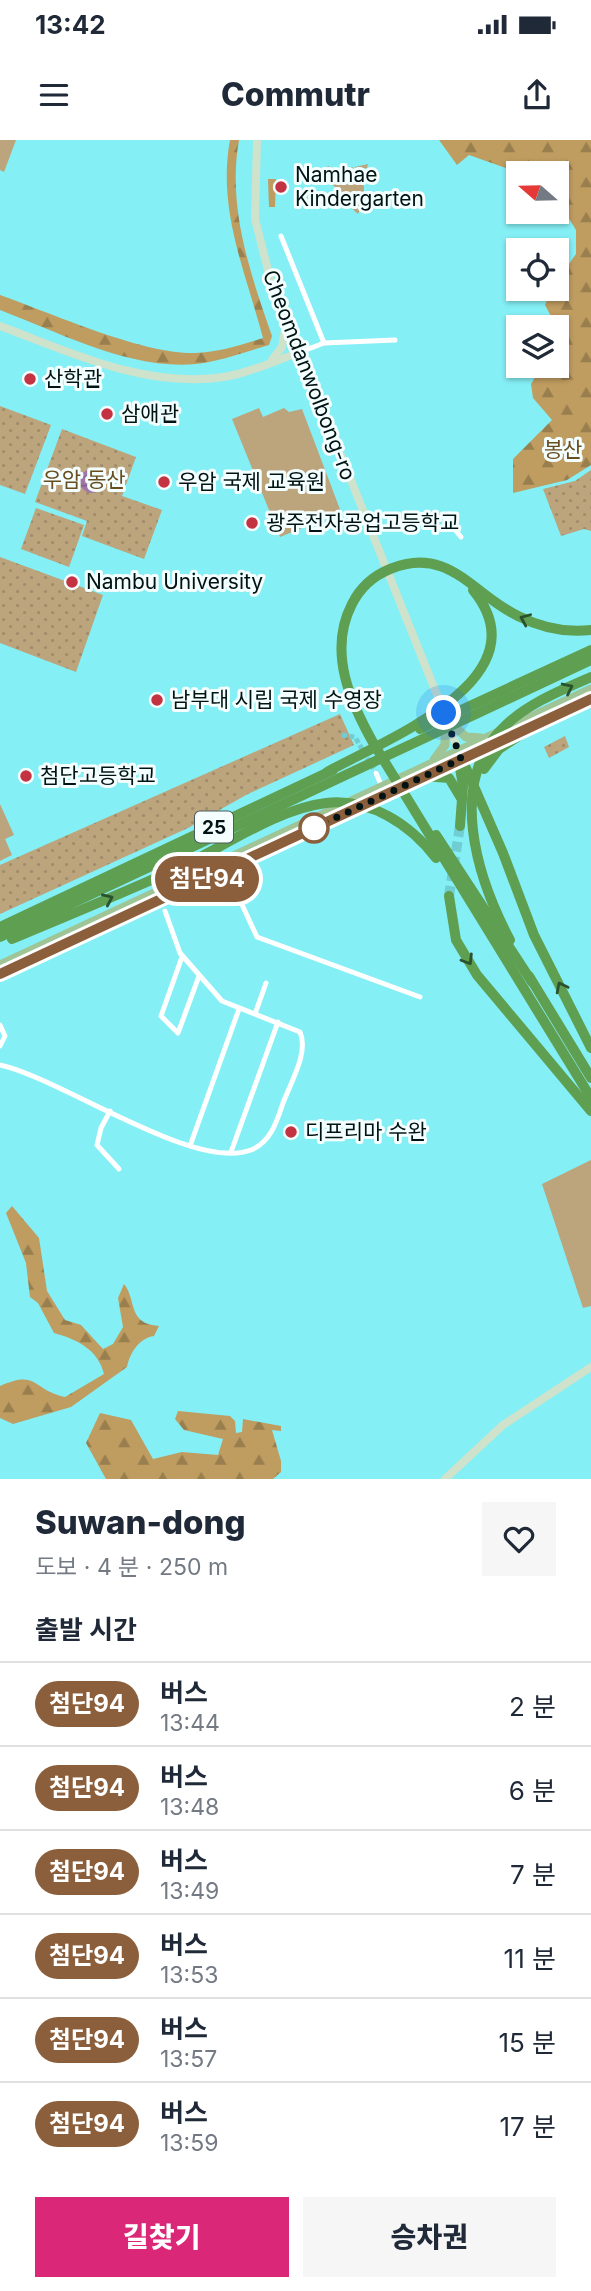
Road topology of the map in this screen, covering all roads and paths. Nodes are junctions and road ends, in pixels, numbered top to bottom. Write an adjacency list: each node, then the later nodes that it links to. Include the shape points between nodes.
1 (257, 140): 3 (street, Cheomdanwolbong-ro, via 255,219)
2 (282, 236): 6 (street)
3 (286, 321): 7 (street, Cheomdanwolbong-ro); 8 (street, via 282,347)
4 (0, 326): 8 (street, via 115,369 156,378 218,378)
5 (395, 340): 6 (street)
6 (324, 343): 7 (street)
7 (298, 353): 8 (street); 18 (street, Cheomdanwolbong-ro)
8 (268, 363)
9 (449, 514): 10 (street, via 449,522)
10 (461, 537)
11 (406, 568): 12 (highway, one-way to 11, via 531,622 503,608 453,570 432,564); 24 (highway, via 451,574 472,590 485,609 490,633 487,657 458,696 424,720); 29 (highway, via 364,597 351,625 348,651 360,702)
12 (591, 630)
13 (591, 650): 19 (highway, 25)
14 (591, 660): 19 (highway, 25)
15 (591, 677): 43 (highway, one-way to 15, via 499,918 478,858 474,781 481,758 504,726)
16 (591, 689): 22 (main road)
17 (591, 699): 20 (main road)
18 (444, 713): 22 (main road, via 466,737); 23 (street, Cheomdanwolbong-ro); 25 (main road, via 444,745)
19 (460, 715): 21 (highway, 25)
20 (539, 723): 23 (main road); 30 (highway, via 499,749 486,764 481,789)
21 (428, 730): 24 (highway, 25); 36 (highway, 25)
22 (493, 735): 23 (main road)
23 (460, 755): 25 (main road); 28 (highway); 30 (highway)
24 (327, 772): 35 (highway, 25)
25 (424, 772): 27 (main road); 28 (highway, via 449,778); 32 (main road)
26 (376, 773): 27 (street)
27 (382, 787): 40 (main road)
28 (462, 802): 31 (highway)
29 (414, 807): 38 (highway); 43 (highway)
30 (486, 813): 51 (highway, one-way to 30, via 534,935)
31 (460, 826)
32 (226, 870): 41 (main road); 45 (street, via 257,937)
33 (449, 896): 56 (highway, one-way to 56, via 456,940 473,969)
34 (165, 911): 39 (street)
35 (0, 927)
36 (0, 937)
37 (0, 944): 38 (highway, one-way to 38, via 151,880 282,816 325,803 353,804 386,815 405,828 433,854)
38 (501, 954): 54 (highway)
39 (182, 957): 42 (street); 42 (street, via 161,1016 178,1033)
40 (0, 965)
41 (0, 974)
42 (199, 976): 46 (street, via 222,1001)
43 (532, 982): 53 (highway)
44 (266, 983): 47 (street)
45 (420, 997)
46 (239, 1009): 47 (street); 57 (street)
47 (255, 1014): 48 (street)
48 (278, 1022): 58 (street); 58 (street, via 300,1031 304,1045 277,1121 260,1144)
49 (0, 1025): 50 (street, via 5,1036)
50 (0, 1046)
51 (591, 1048)
52 (0, 1065): 55 (street, via 37,1076)
53 (591, 1078)
54 (591, 1098)
55 (110, 1111): 57 (street); 59 (street, via 97,1145)
56 (591, 1111)
57 (190, 1146): 58 (street)
58 (231, 1152)
59 (119, 1169)
60 (591, 1367): 61 (street, via 503,1425)
61 (445, 1479)

